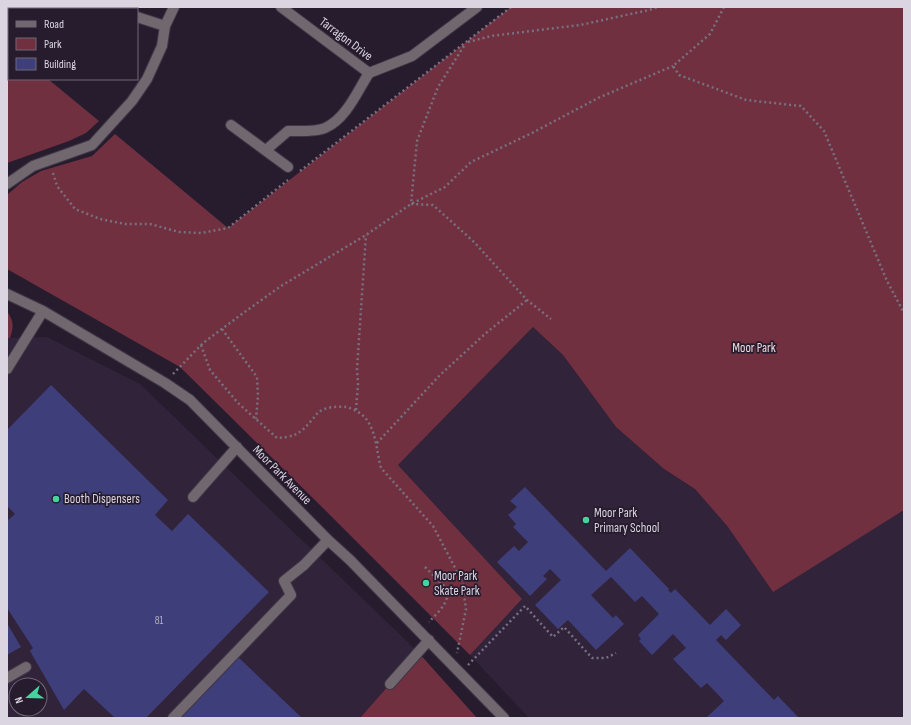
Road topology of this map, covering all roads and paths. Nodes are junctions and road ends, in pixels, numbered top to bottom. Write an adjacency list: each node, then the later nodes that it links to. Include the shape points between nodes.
1 (174, 7): 7 (street)
2 (281, 7): 9 (street, Tarragon Drive)
3 (658, 7): 14 (path, via 580,25 491,36 466,43 438,87 418,141)
4 (724, 7): 8 (path, via 710,34)
5 (475, 8): 9 (street, Tarragon Drive, via 412,56)
6 (138, 17): 7 (street)
7 (165, 26): 13 (street, via 162,46 147,79 132,101 92,145 33,166)
8 (673, 66): 14 (path, via 598,98 471,162 445,187); 19 (path, via 679,75 746,100 801,106 824,131 887,281)
9 (369, 73): 11 (street, via 341,116 324,129 288,131)
10 (231, 125): 11 (street)
11 (266, 150): 12 (street)
12 (288, 167)
13 (7, 184)
14 (411, 204): 15 (path); 17 (path, via 433,205 474,242)
15 (366, 235): 21 (path, via 281,286); 25 (path)
16 (7, 294): 18 (street, Moor Park Avenue)
17 (527, 300): 20 (path); 27 (path, via 486,333 440,376)
18 (43, 311): 23 (street); 24 (street, Moor Park Avenue)
19 (904, 312)
20 (551, 319)
21 (222, 328): 22 (path); 26 (path, via 257,377)
22 (200, 345): 24 (path); 26 (path, via 210,370 238,403)
23 (7, 369)
24 (165, 382): 28 (street, Moor Park Avenue, via 190,400)
25 (356, 410): 26 (path, via 340,406 320,411 304,429 290,438 277,438); 27 (path, via 368,421)
26 (256, 419)
27 (377, 443): 35 (path, via 381,468 433,526 462,581 466,609)
28 (237, 447): 29 (street); 30 (street, Moor Park Avenue)
29 (193, 497)
30 (328, 540): 32 (street, Moor Park Avenue); 40 (street, via 284,581 291,595)
31 (425, 567): 32 (path, via 447,589 448,594 442,609)
32 (420, 632): 33 (street, Moor Park Avenue)
33 (429, 640): 35 (street, Moor Park Avenue); 39 (street)
34 (616, 653): 37 (path, via 606,658 592,658 564,627 554,637 525,606)
35 (453, 665): 37 (street, Moor Park Avenue)
36 (26, 667): 38 (street)
37 (461, 672): 41 (street, Moor Park Avenue)
38 (7, 678)
39 (390, 684)
40 (173, 718)
41 (504, 718)

